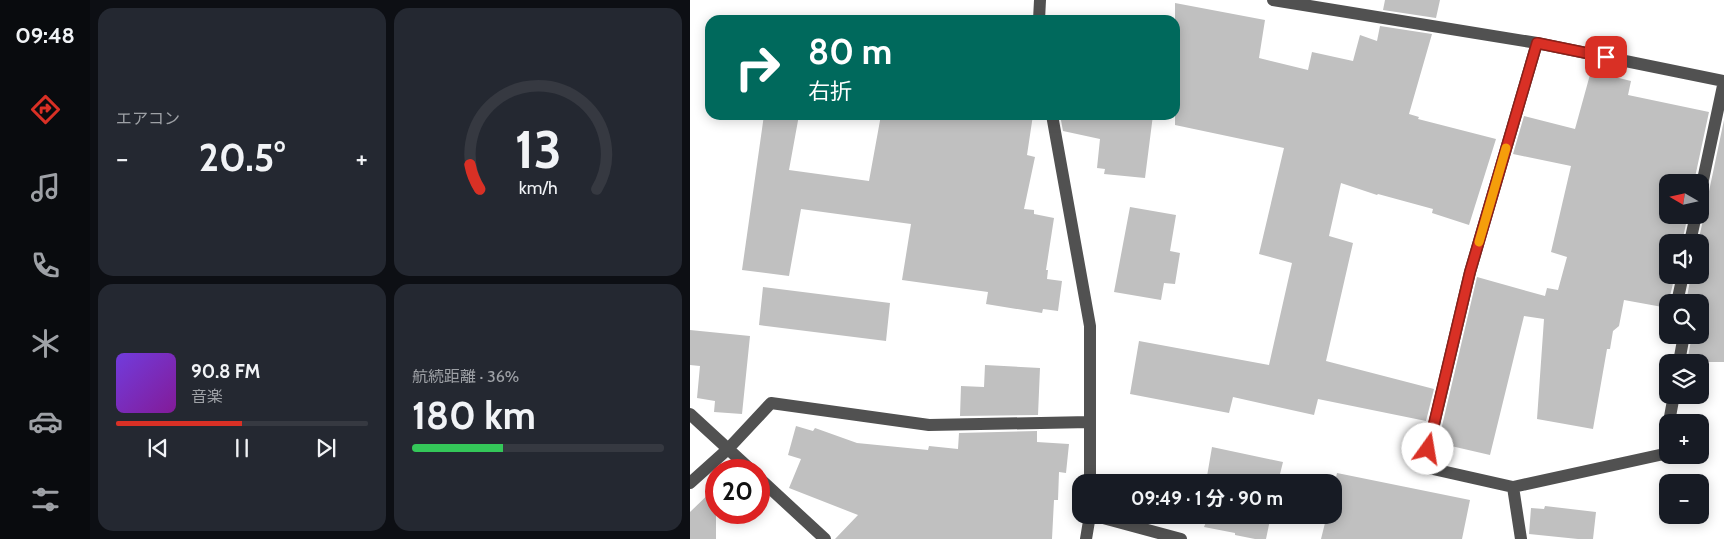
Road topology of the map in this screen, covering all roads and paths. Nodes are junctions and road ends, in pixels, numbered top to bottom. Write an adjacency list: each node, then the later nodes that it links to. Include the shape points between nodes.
1 (1040, 0): 3 (street)
2 (1273, 0): 4 (street)
3 (1039, 15)
4 (1537, 43): 5 (street); 15 (street, via 1470,272 1424,467)
5 (1724, 81): 7 (street)
6 (1053, 120): 9 (street, via 1090,326)
7 (1704, 174)
8 (690, 414): 10 (street)
9 (1090, 422): 10 (street, via 929,425 771,403); 13 (street)
10 (728, 449): 12 (street); 14 (street)
11 (1659, 455): 15 (street)
12 (739, 459)
13 (1090, 474)
14 (690, 483)
15 (1513, 487): 22 (street)
16 (770, 488): 19 (street)
17 (1089, 524): 20 (street)
18 (1125, 524): 21 (street)
19 (824, 539)
20 (1086, 539)
21 (1181, 539)
22 (1521, 539)

